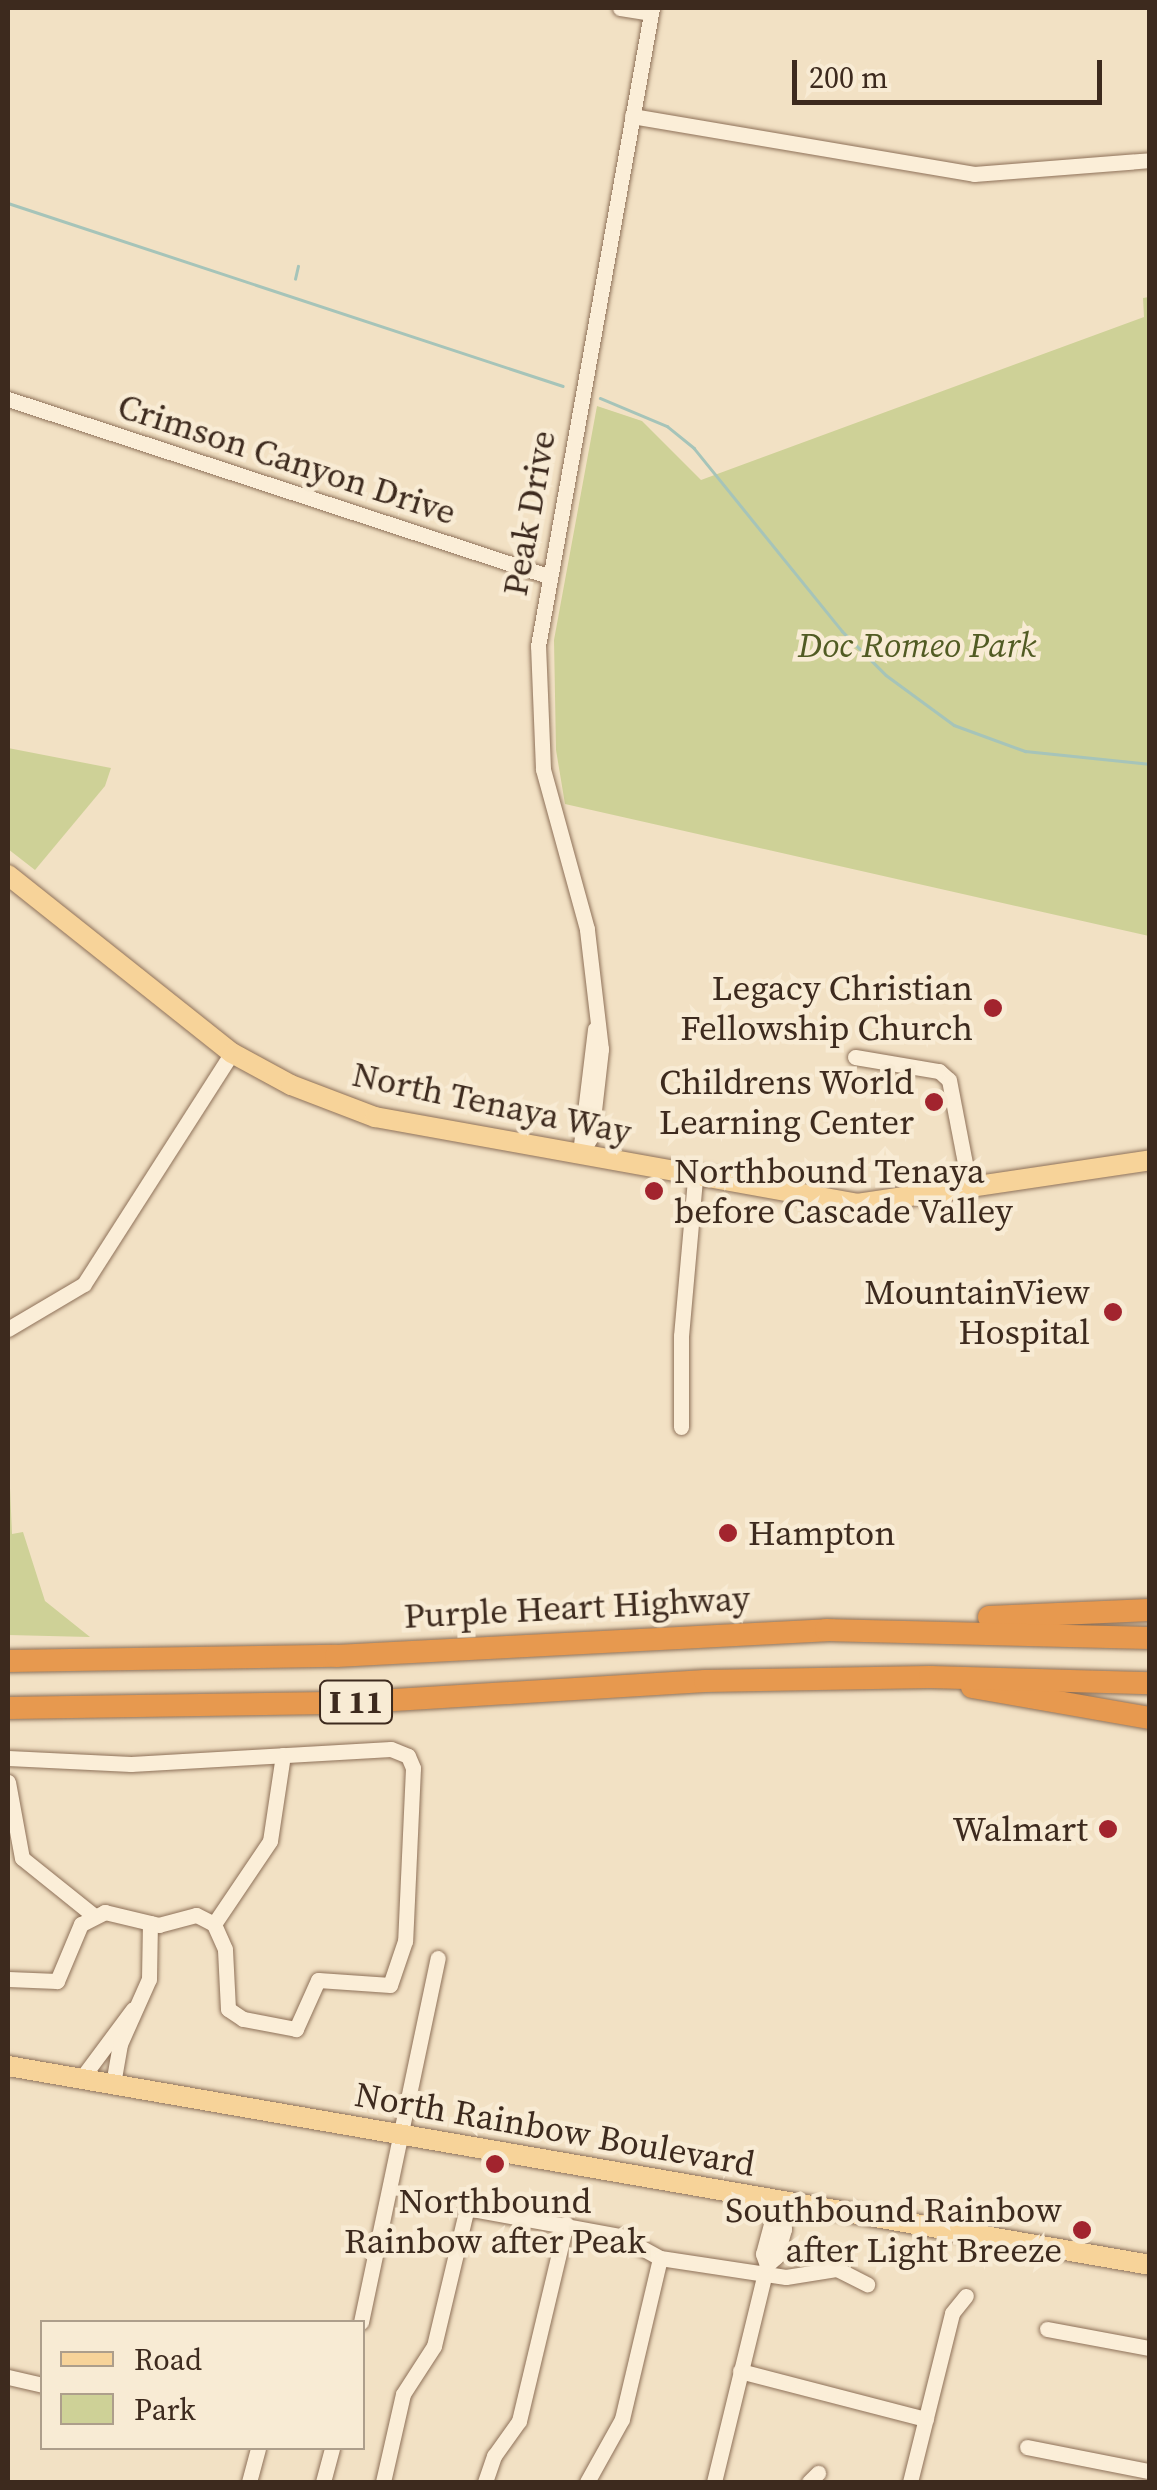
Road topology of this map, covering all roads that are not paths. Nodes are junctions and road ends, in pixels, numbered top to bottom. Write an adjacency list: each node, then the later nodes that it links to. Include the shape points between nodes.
1 (620, 8): 2 (street)
2 (651, 10): 3 (street, Peak Drive)
3 (632, 116): 4 (street, via 974,174); 6 (street, Peak Drive)
4 (1150, 160)
5 (8, 399): 6 (street, Crimson Canyon Drive)
6 (548, 576): 10 (street, Peak Drive, via 536,670 538,740 587,929 595,1029)
7 (8, 875): 8 (main road, North Tenaya Way)
8 (232, 1053): 10 (main road, North Tenaya Way, via 291,1085 374,1116); 14 (street, via 84,1284)
9 (855, 1056): 13 (street, via 939,1071 948,1080)
10 (580, 1155): 12 (main road, North Tenaya Way)
11 (1150, 1160): 13 (main road, North Tenaya Way)
12 (695, 1179): 13 (main road, North Tenaya Way, via 856,1204); 15 (street)
13 (970, 1189)
14 (8, 1329)
15 (681, 1427)
16 (1150, 1610): 17 (highway, via 681,1623)
17 (622, 1636): 18 (highway, Purple Heart Highway / I 11, via 826,1630); 19 (highway, Purple Heart Highway / I 11, via 336,1656)
18 (1150, 1638)
19 (8, 1661)
20 (930, 1677): 21 (highway, I 11); 22 (highway, I 11, via 705,1681 345,1703); 23 (highway)
21 (1150, 1683)
22 (8, 1708)
23 (1150, 1718)
24 (283, 1755): 25 (street, via 131,1764); 29 (street, via 270,1841); 29 (street, via 391,1750 411,1761 399,1972 386,1987 318,1980 296,2030 243,2020 228,2009 225,1949)
25 (8, 1758)
26 (8, 1782): 27 (street, via 22,1858)
27 (92, 1914): 28 (street); 31 (street, via 81,1924 58,1982)
28 (150, 1923): 29 (street, via 187,1914); 32 (street)
29 (214, 1924)
30 (438, 1958): 36 (street)
31 (8, 1979)
32 (142, 1998): 34 (street); 35 (street, via 120,2044)
33 (8, 2066): 34 (main road, North Rainbow Boulevard)
34 (81, 2079): 35 (main road, North Rainbow Boulevard)
35 (113, 2084): 36 (main road, North Rainbow Boulevard)
36 (406, 2136): 37 (main road, North Rainbow Boulevard); 44 (street)
37 (782, 2210): 40 (main road, North Rainbow Boulevard); 41 (street, via 776,2257)
38 (566, 2224): 39 (street, via 620,2236); 57 (street, via 468,2208 434,2346 403,2394); 58 (street, via 519,2422)
39 (660, 2258): 41 (street); 59 (street, via 622,2418)
40 (1150, 2266)
41 (766, 2270): 42 (street, via 836,2269); 47 (street)
42 (868, 2284)
43 (966, 2296): 50 (street, via 952,2313)
44 (362, 2320)
45 (1047, 2329): 46 (street)
46 (1150, 2348)
47 (740, 2372): 50 (street); 60 (street)
48 (8, 2378): 49 (street)
49 (40, 2385)
50 (926, 2418): 61 (street)
51 (1027, 2447): 54 (street)
52 (257, 2450): 55 (street)
53 (332, 2450): 56 (street)
54 (1148, 2472)
55 (249, 2482)
56 (324, 2482)
57 (384, 2482)
58 (485, 2482)
59 (587, 2482)
60 (714, 2482)
61 (910, 2482)

